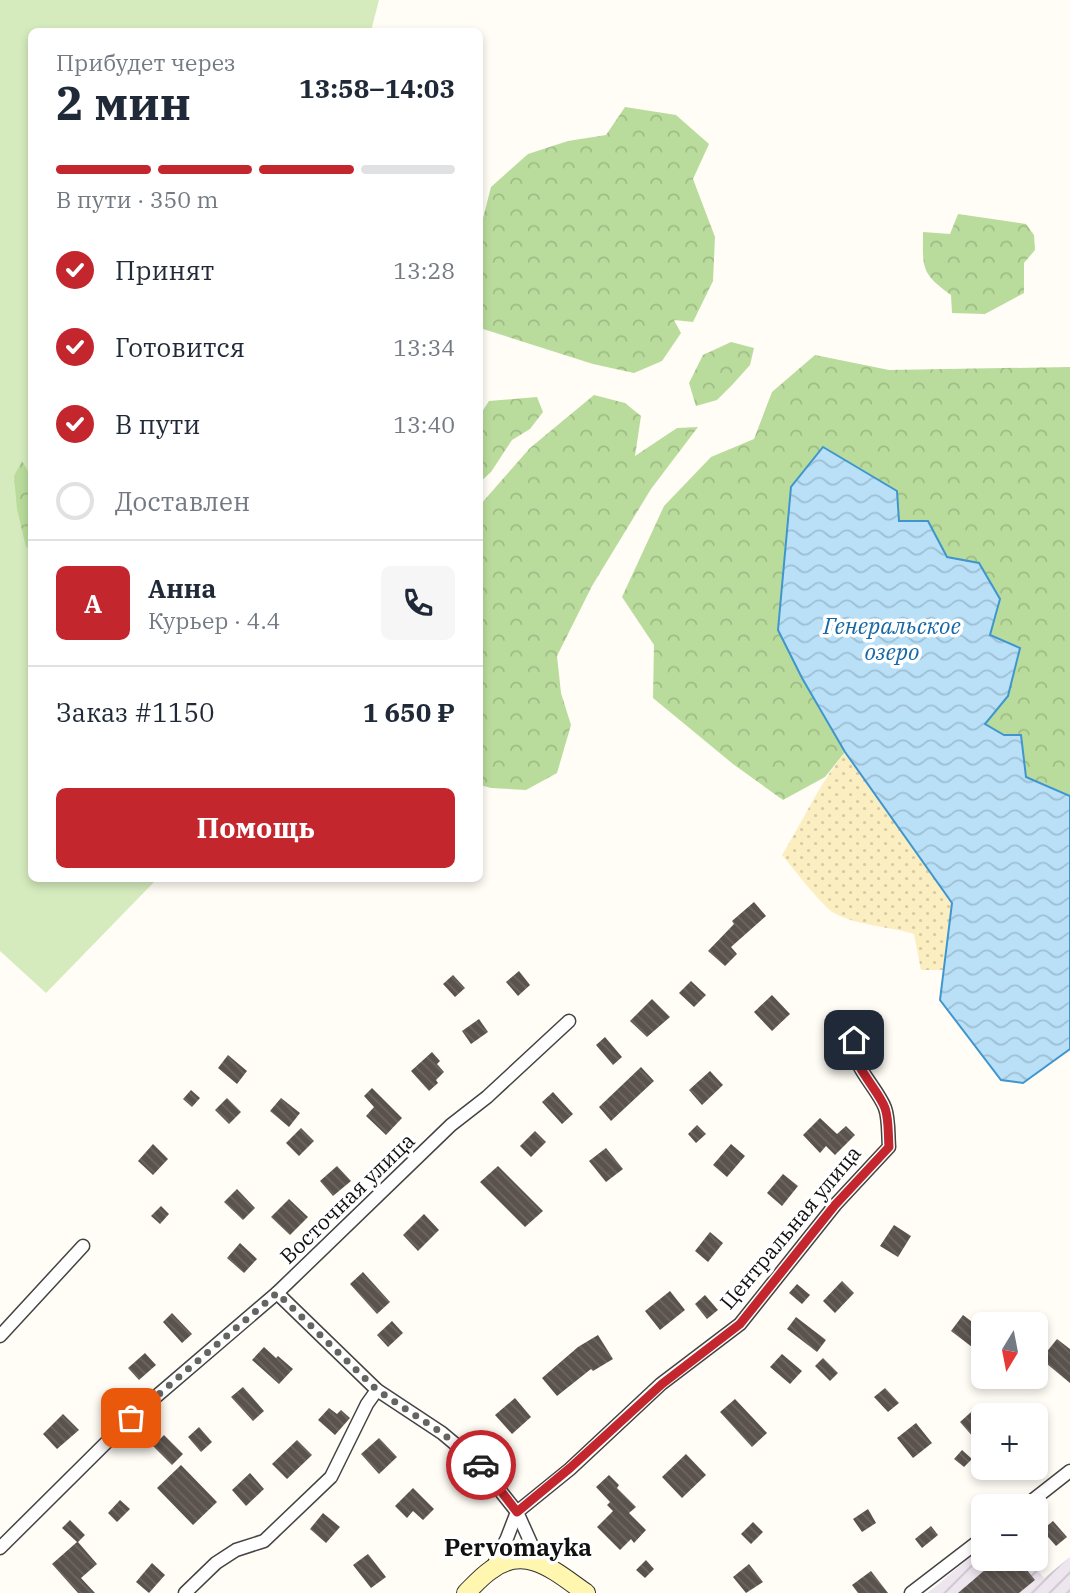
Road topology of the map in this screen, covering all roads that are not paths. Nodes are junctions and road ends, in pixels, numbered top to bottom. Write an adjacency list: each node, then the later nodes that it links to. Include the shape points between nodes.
1 (569, 1021): 4 (street, Восточная улица, via 451,1125)
2 (854, 1040): 9 (street, Центральная улица, via 854,1058 886,1110 889,1147 835,1205 740,1324 662,1384)
3 (83, 1246): 5 (street)
4 (277, 1293): 6 (street); 11 (street, Восточная улица, via 131,1418)
5 (0, 1336)
6 (377, 1390): 9 (street, via 479,1464); 14 (street, via 331,1477 264,1541 216,1563)
7 (1070, 1471): 8 (street)
8 (1041, 1494)
9 (517, 1512): 12 (street); 13 (street)
10 (971, 1547): 17 (street)
11 (0, 1548)
12 (539, 1561): 13 (street, via 518,1559); 16 (street)
13 (491, 1569): 15 (street)
14 (185, 1593)
15 (466, 1593)
16 (586, 1593)
17 (911, 1593)

